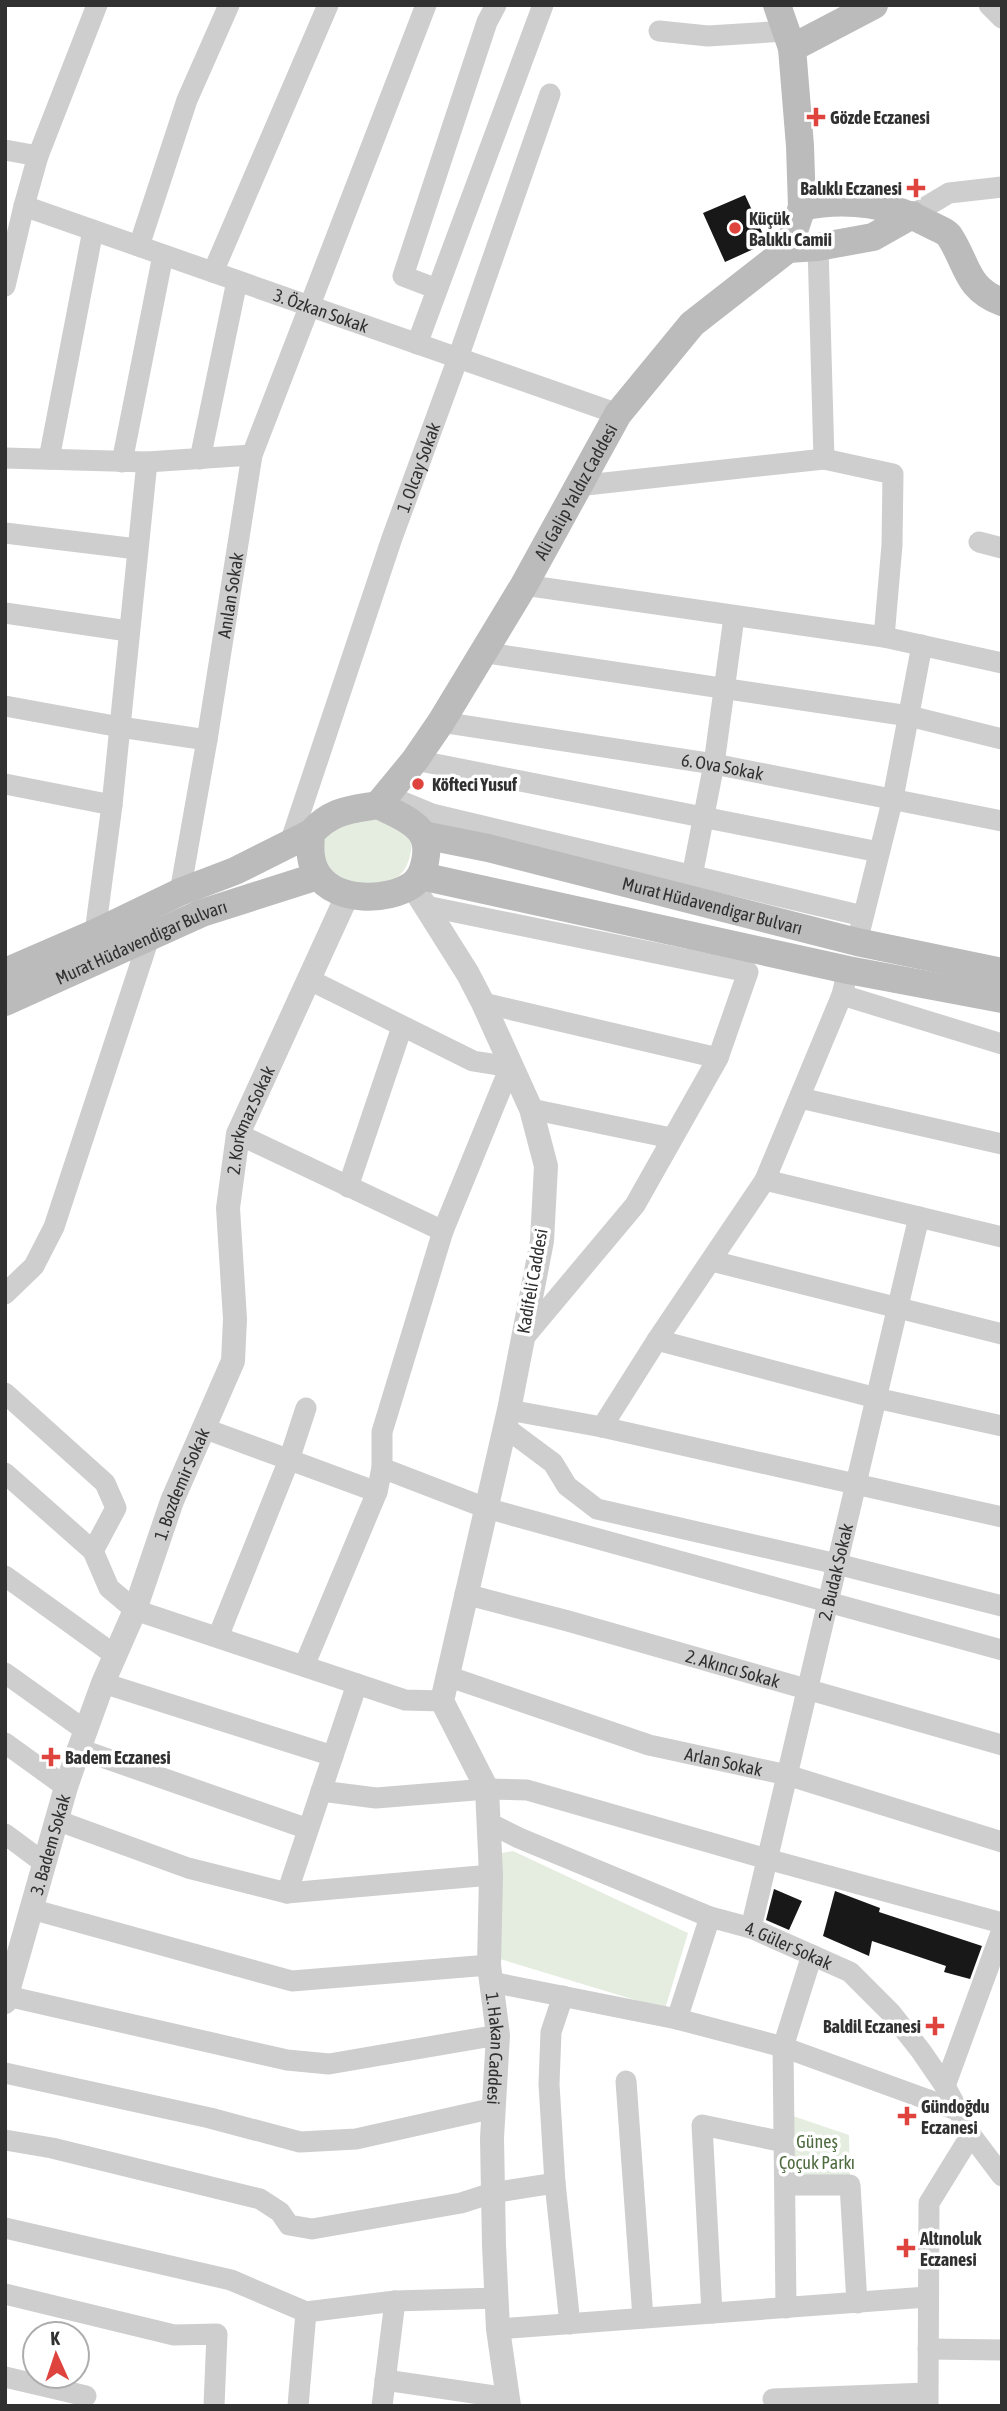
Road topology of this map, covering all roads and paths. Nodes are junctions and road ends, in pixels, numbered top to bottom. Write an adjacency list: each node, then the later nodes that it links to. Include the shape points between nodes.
1 (97, 5): 14 (street)
2 (229, 5): 20 (street, via 187,100)
3 (426, 5): 29 (street, Anılan Sokak)
4 (496, 5): 27 (street, via 486,22 403,276)
5 (542, 5): 27 (street)
6 (874, 5): 10 (main road)
7 (989, 5): 9 (street)
8 (326, 6): 24 (street)
9 (1002, 18)
10 (785, 28): 11 (street, via 708,36); 17 (main road, via 799,111)
11 (659, 31)
12 (550, 94): 31 (street, 1. Olcay Sokak)
13 (5, 150): 14 (street)
14 (38, 156): 16 (street)
15 (1002, 187): 18 (street, via 949,193)
16 (24, 206): 19 (street, 3. Özkan Sokak); 26 (street)
17 (802, 207): 18 (main road, via 828,201); 22 (main road)
18 (912, 215): 21 (main road, via 873,237); 28 (main road, via 949,234 985,296)
19 (93, 230): 20 (street, 3. Özkan Sokak); 35 (street)
20 (139, 246): 23 (street, 3. Özkan Sokak)
21 (818, 247): 22 (main road); 37 (street)
22 (788, 249): 32 (main road, Ali Galip Yaldız Caddesi, via 692,324)
23 (163, 255): 24 (street, 3. Özkan Sokak); 38 (street)
24 (213, 272): 25 (street, 3. Özkan Sokak)
25 (237, 281): 29 (street, 3. Özkan Sokak); 36 (street)
26 (5, 286)
27 (437, 289): 30 (street)
28 (1002, 302)
29 (309, 306): 30 (street, 3. Özkan Sokak); 33 (street, Anılan Sokak)
30 (417, 344): 31 (street, 3. Özkan Sokak)
31 (458, 358): 32 (street, 3. Özkan Sokak); 69 (street, 1. Olcay Sokak, via 392,538)
32 (618, 414): 40 (main road, Ali Galip Yaldız Caddesi)
33 (252, 455): 36 (street); 59 (street, Anılan Sokak)
34 (5, 458): 35 (street)
35 (49, 459): 38 (street)
36 (200, 459): 39 (street)
37 (824, 459): 40 (street); 49 (street, via 893,474)
38 (122, 462): 39 (street)
39 (147, 462): 44 (street)
40 (577, 486): 45 (main road, Ali Galip Yaldız Caddesi)
41 (5, 533): 44 (street)
42 (979, 542): 43 (street)
43 (1002, 548)
44 (137, 549): 48 (street)
45 (524, 585): 47 (street); 51 (main road, Ali Galip Yaldız Caddesi)
46 (5, 613): 48 (street)
47 (734, 617): 49 (street); 53 (street)
48 (128, 631): 57 (street)
49 (884, 638): 50 (street)
50 (922, 645): 52 (street); 55 (street)
51 (481, 652): 53 (street); 56 (main road, Ali Galip Yaldız Caddesi)
52 (1002, 663)
53 (725, 689): 55 (street); 61 (street)
54 (5, 706): 57 (street)
55 (909, 716): 58 (street); 63 (street)
56 (441, 723): 60 (main road, Ali Galip Yaldız Caddesi); 61 (street, 6. Ova Sokak)
57 (120, 727): 59 (street); 65 (street)
58 (1002, 739)
59 (207, 740): 74 (street, Anılan Sokak)
60 (415, 760): 64 (main road, Ali Galip Yaldız Caddesi); 66 (street)
61 (714, 764): 63 (street, 6. Ova Sokak); 66 (street)
62 (5, 784): 65 (street)
63 (893, 798): 67 (street, 6. Ova Sokak); 70 (street)
64 (382, 800): 68 (main road); 69 (main road, via 323,820); 72 (street)
65 (112, 805): 77 (street)
66 (705, 818): 70 (street); 72 (street)
67 (1002, 821)
68 (423, 835): 73 (main road, via 427,854); 76 (main road, Murat Hüdavendigar Bulvarı)
69 (300, 838): 71 (main road); 74 (main road, Murat Hüdavendigar Bulvarı)
70 (879, 852): 76 (street)
71 (318, 876): 75 (main road); 78 (main road, Murat Hüdavendigar Bulvarı, via 202,914)
72 (692, 876): 76 (street)
73 (420, 889): 75 (main road); 82 (main road, Murat Hüdavendigar Bulvarı); 85 (street, Kadifeli Caddesi); 88 (street, via 748,972)
74 (180, 892): 77 (main road, Murat Hüdavendigar Bulvarı)
75 (347, 896): 81 (street, 2. Korkmaz Sokak)
76 (860, 929): 79 (main road, Murat Hüdavendigar Bulvarı)
77 (96, 933): 80 (main road, Murat Hüdavendigar Bulvarı)
78 (149, 938): 84 (main road, Murat Hüdavendigar Bulvarı); 101 (street, via 54,1227 34,1266)
79 (1000, 965)
80 (5, 972)
81 (308, 978): 86 (street); 92 (street, 2. Korkmaz Sokak)
82 (845, 982): 83 (main road, Murat Hüdavendigar Bulvarı); 87 (street); 90 (street)
83 (1002, 999)
84 (5, 1002)
85 (483, 1003): 88 (street); 89 (street, Kadifeli Caddesi)
86 (402, 1027): 89 (street, via 472,1061); 96 (street)
87 (1002, 1044)
88 (718, 1058): 93 (street)
89 (510, 1067): 91 (street, Kadifeli Caddesi); 98 (street)
90 (800, 1098): 94 (street); 95 (street)
91 (531, 1109): 93 (street); 104 (street, Kadifeli Caddesi, via 546,1166 542,1241)
92 (238, 1133): 96 (street); 106 (street, 2. Korkmaz Sokak, via 228,1208)
93 (671, 1138): 104 (street, via 635,1205)
94 (1002, 1144)
95 (765, 1181): 97 (street); 100 (street)
96 (348, 1187): 98 (street)
97 (919, 1217): 99 (street); 102 (street, 2. Budak Sokak)
98 (443, 1231): 115 (street, via 382,1432)
99 (1002, 1237)
100 (712, 1261): 102 (street); 105 (street)
101 (5, 1294)
102 (897, 1309): 103 (street); 108 (street, 2. Budak Sokak)
103 (1002, 1334)
104 (522, 1340): 110 (street, Kadifeli Caddesi)
105 (657, 1340): 108 (street); 112 (street)
106 (233, 1361): 113 (street, 1. Bozdemir Sokak)
107 (5, 1393): 121 (street, via 105,1483 116,1508)
108 (876, 1398): 111 (street); 117 (street, 2. Budak Sokak)
109 (306, 1408): 114 (street)
110 (508, 1419): 112 (street); 119 (street, Kadifeli Caddesi); 122 (street, via 553,1463 567,1486 597,1509)
111 (1002, 1426)
112 (602, 1427): 117 (street)
113 (203, 1428): 114 (street); 127 (street, 1. Bozdemir Sokak)
114 (289, 1460): 118 (street); 128 (street)
115 (382, 1468): 118 (street); 119 (street)
116 (5, 1473): 121 (street)
117 (856, 1485): 120 (street); 122 (street, 2. Budak Sokak)
118 (377, 1492): 131 (street)
119 (486, 1508): 124 (street, Kadifeli Caddesi); 125 (street)
120 (1002, 1517)
121 (93, 1551): 127 (street, via 109,1588)
122 (837, 1564): 125 (street, 2. Budak Sokak); 126 (street)
123 (5, 1576): 130 (street)
124 (465, 1594): 133 (street, Kadifeli Caddesi); 136 (street, 2. Akıncı Sokak)
125 (827, 1603): 129 (street); 136 (street, 2. Budak Sokak)
126 (1002, 1606)
127 (135, 1609): 128 (street); 130 (street, 3. Badem Sokak)
128 (218, 1637): 131 (street)
129 (1002, 1650)
130 (116, 1656): 134 (street, 3. Badem Sokak)
131 (304, 1666): 135 (street)
132 (5, 1673): 138 (street)
133 (447, 1676): 137 (street, Kadifeli Caddesi); 142 (street, Arlan Sokak, via 649,1745)
134 (103, 1683): 138 (street, 3. Badem Sokak); 141 (street)
135 (357, 1684): 137 (street, via 405,1700); 141 (street)
136 (807, 1689): 140 (street, 2. Akıncı Sokak); 142 (street, 2. Budak Sokak)
137 (442, 1701): 144 (street, 1. Hakan Caddesi)
138 (83, 1740): 143 (street, 3. Badem Sokak); 148 (street)
139 (5, 1743): 143 (street)
140 (1002, 1745)
141 (333, 1756): 145 (street)
142 (787, 1775): 150 (street, Arlan Sokak); 151 (street, 2. Budak Sokak)
143 (66, 1787): 146 (street, 3. Badem Sokak)
144 (486, 1789): 145 (street, via 376,1798); 147 (street, 1. Hakan Caddesi); 151 (street, via 527,1790)
145 (321, 1791): 148 (street)
146 (56, 1820): 152 (street, 3. Badem Sokak); 154 (street, via 188,1868)
147 (489, 1822): 153 (street, 1. Hakan Caddesi); 156 (street, 4. Güler Sokak)
148 (309, 1829): 154 (street)
149 (5, 1834): 152 (street)
150 (1002, 1842)
151 (767, 1859): 157 (street); 158 (street, 2. Budak Sokak)
152 (44, 1863): 155 (street, 3. Badem Sokak)
153 (491, 1875): 154 (street); 163 (street, 1. Hakan Caddesi)
154 (287, 1893)
155 (31, 1909): 161 (street, 3. Badem Sokak); 163 (street, via 292,1981)
156 (710, 1917): 158 (street, 4. Güler Sokak); 166 (street)
157 (1002, 1923)
158 (751, 1928): 160 (street, 4. Güler Sokak)
159 (1002, 1930): 162 (street)
160 (811, 1955): 168 (street); 171 (street, 4. Güler Sokak, via 850,1972 891,2013)
161 (11, 1957): 165 (street, 3. Badem Sokak)
162 (996, 1963): 171 (street)
163 (490, 1973): 164 (street); 167 (street, 1. Hakan Caddesi)
164 (563, 1996): 166 (street); 178 (street, via 551,2032)
165 (6, 1999): 167 (street, via 287,2060 329,2064)
166 (677, 2019): 168 (street)
167 (498, 2035): 172 (street, 1. Hakan Caddesi)
168 (783, 2047): 173 (street); 176 (street)
169 (5, 2073): 172 (street, via 300,2142 356,2139)
170 (626, 2081): 190 (street)
171 (945, 2086): 173 (street, 4. Güler Sokak)
172 (494, 2108): 180 (street, 1. Hakan Caddesi)
173 (959, 2111): 174 (street, 4. Güler Sokak)
174 (971, 2135): 177 (street, 4. Güler Sokak); 183 (street, via 929,2203)
175 (5, 2140): 180 (street, via 260,2199 281,2212 289,2225 313,2229 461,2203)
176 (784, 2142): 179 (street); 189 (street, via 702,2125)
177 (1000, 2167)
178 (555, 2183): 180 (street); 191 (street)
179 (785, 2185): 186 (street, via 850,2185); 187 (street)
180 (492, 2193): 184 (street, 1. Hakan Caddesi)
181 (5, 2228): 188 (street, via 231,2280)
182 (5, 2294): 202 (street, via 174,2335 217,2334)
183 (927, 2297): 186 (street); 193 (street)
184 (497, 2298): 185 (street); 192 (street, 1. Hakan Caddesi)
185 (395, 2301): 188 (street); 196 (street)
186 (857, 2303): 187 (street)
187 (786, 2308): 189 (street)
188 (306, 2312): 203 (street)
189 (712, 2313): 190 (street)
190 (643, 2318): 191 (street)
191 (570, 2324): 192 (street)
192 (498, 2329): 201 (street, 1. Hakan Caddesi)
193 (928, 2349): 194 (street); 199 (street)
194 (1002, 2350)
195 (5, 2377): 197 (street)
196 (385, 2380): 200 (street); 204 (street)
197 (86, 2396)
198 (773, 2399): 199 (street)
199 (928, 2399)
200 (480, 2400): 201 (street)
201 (508, 2402)
202 (214, 2406)
203 (298, 2406)
204 (382, 2406)

